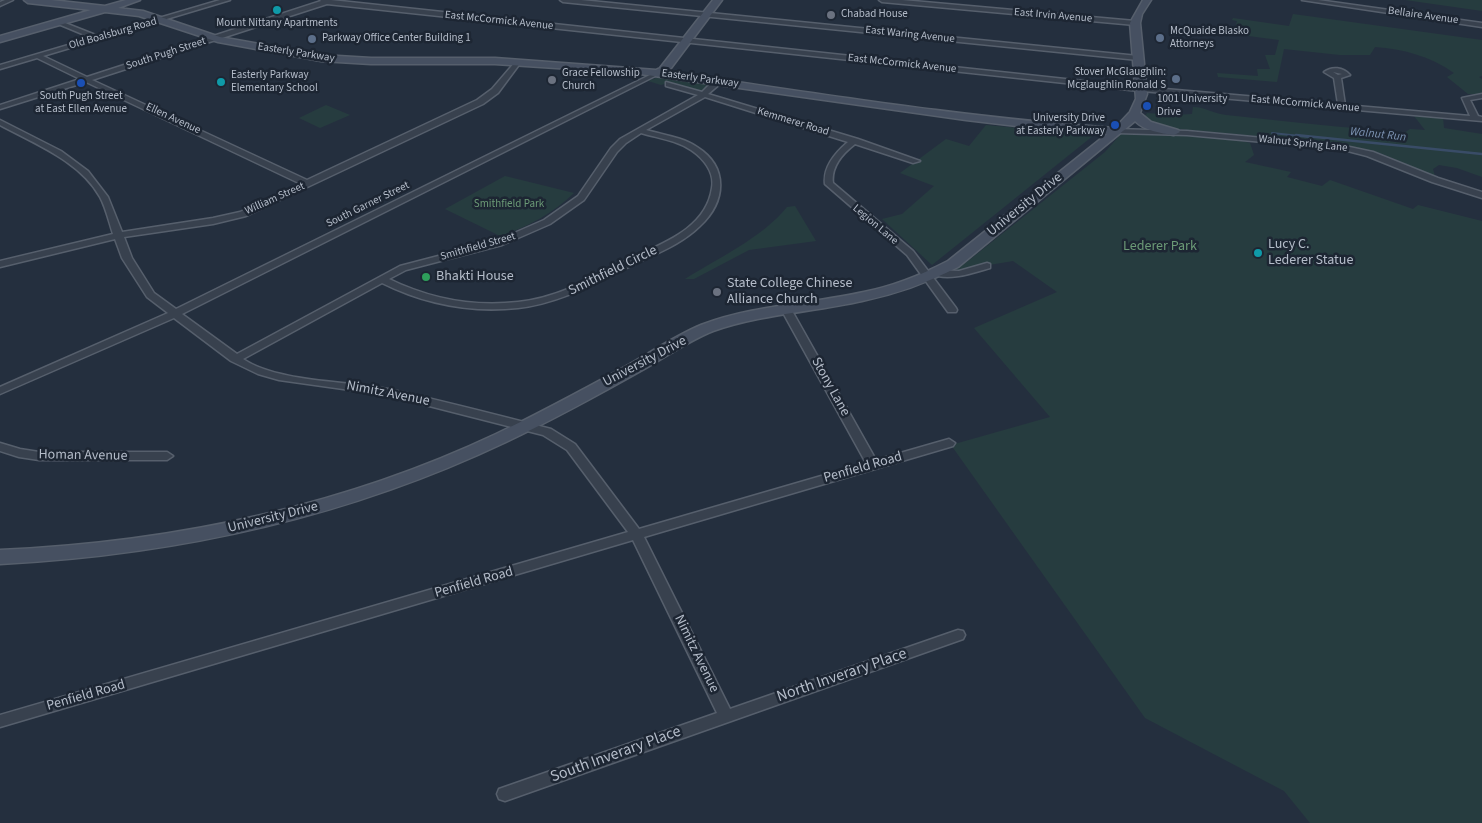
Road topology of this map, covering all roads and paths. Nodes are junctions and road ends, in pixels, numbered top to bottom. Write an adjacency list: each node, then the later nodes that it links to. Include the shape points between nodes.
1 (10, 0): 11 (street)
2 (28, 0): 12 (main road, Easterly Parkway)
3 (227, 0): 14 (street, Old Boalsburg Road)
4 (562, 0): 13 (street, East Waring Avenue)
5 (718, 0): 13 (main road, South Garner Street)
6 (882, 0): 16 (street, East Irvin Avenue)
7 (1147, 0): 16 (main road)
8 (1305, 0): 17 (street, Bellaire Avenue)
9 (129, 1): 12 (main road)
10 (327, 1): 20 (street, South Pugh Street); 21 (street, East McCormick Avenue)
11 (0, 4)
12 (107, 8): 14 (main road, Easterly Parkway); 15 (main road)
13 (707, 14): 21 (main road, South Garner Street); 23 (street, East Waring Avenue)
14 (163, 19): 19 (street, Old Boalsburg Road); 20 (main road, Easterly Parkway)
15 (58, 22): 18 (main road); 19 (street)
16 (1135, 23): 23 (main road)
17 (1482, 24)
18 (0, 38)
19 (98, 38): 22 (street, Old Boalsburg Road)
20 (214, 38): 24 (main road, Easterly Parkway, via 335,60); 28 (street, South Pugh Street)
21 (687, 41): 26 (main road, South Garner Street); 31 (street, East McCormick Avenue)
22 (37, 56): 25 (street, Old Boalsburg Road); 28 (street, Ellen Avenue)
23 (1138, 58): 31 (main road)
24 (518, 62): 26 (main road, Easterly Parkway); 44 (street, William Street, via 495,91 480,102)
25 (0, 67)
26 (658, 74): 29 (main road, Easterly Parkway); 53 (street, South Garner Street)
27 (1337, 77): 35 (street)
28 (87, 79): 34 (street, South Pugh Street); 44 (street, Ellen Avenue)
29 (718, 81): 32 (street, Smithfield Street); 40 (main road, Easterly Parkway, via 974,118)
30 (669, 84): 32 (street, Kemmerer Road)
31 (1141, 89): 35 (street, East McCormick Avenue); 36 (main road, via 1140,105)
32 (705, 95): 39 (street, Smithfield Street); 42 (street, Kemmerer Road)
33 (1482, 96): 37 (street, via 1466,99)
34 (0, 107)
35 (1342, 107): 37 (street, East McCormick Avenue)
36 (1135, 113): 40 (main road, University Drive); 41 (main road, via 1147,125)
37 (1479, 119)
38 (0, 122): 46 (street, Nimitz Avenue, via 58,152 85,173 104,197)
39 (640, 130): 50 (street, Smithfield Street, via 618,146 580,198 547,222 511,239 413,265); 50 (street, Smithfield Circle, via 694,148 715,173 717,190 710,208 695,226 673,241 572,292 536,303 501,306 438,300)
40 (1117, 131): 41 (street, Walnut Spring Lane); 49 (main road, University Drive, via 953,264)
41 (1174, 132): 45 (street, Walnut Spring Lane, via 1348,148)
42 (855, 141): 43 (street, Kemmerer Road); 49 (street, Legion Lane, via 840,154 828,176 829,184)
43 (916, 161)
44 (308, 184): 46 (street, William Street, via 234,216)
45 (1482, 195)
46 (119, 236): 47 (street, William Street); 53 (street, Nimitz Avenue, via 126,258 150,295)
47 (0, 264)
48 (987, 266): 49 (street, via 959,274)
49 (933, 276): 51 (main road, University Drive, via 873,295); 52 (street, Legion Lane)
50 (381, 279): 54 (street, Smithfield Street)
51 (786, 309): 56 (main road, University Drive, via 732,319 705,329); 60 (street, Stony Lane)
52 (952, 310)
53 (175, 314): 54 (street, Nimitz Avenue); 55 (street, South Garner Street)
54 (235, 359): 56 (street, Nimitz Avenue, via 279,377 386,392)
55 (0, 391)
56 (525, 426): 61 (street, Nimitz Avenue, via 547,432 571,447); 62 (main road, University Drive, via 404,478 274,519 147,545)
57 (949, 443): 60 (street, Penfield Road)
58 (0, 447): 59 (street, Homan Avenue, via 39,456)
59 (167, 456)
60 (873, 465): 61 (street, Penfield Road)
61 (636, 534): 64 (street, Nimitz Avenue); 65 (street, Penfield Road)
62 (0, 557)
63 (958, 635): 64 (street, North Inverary Place)
64 (726, 716): 66 (street, South Inverary Place)
65 (0, 721)
66 (505, 794)

